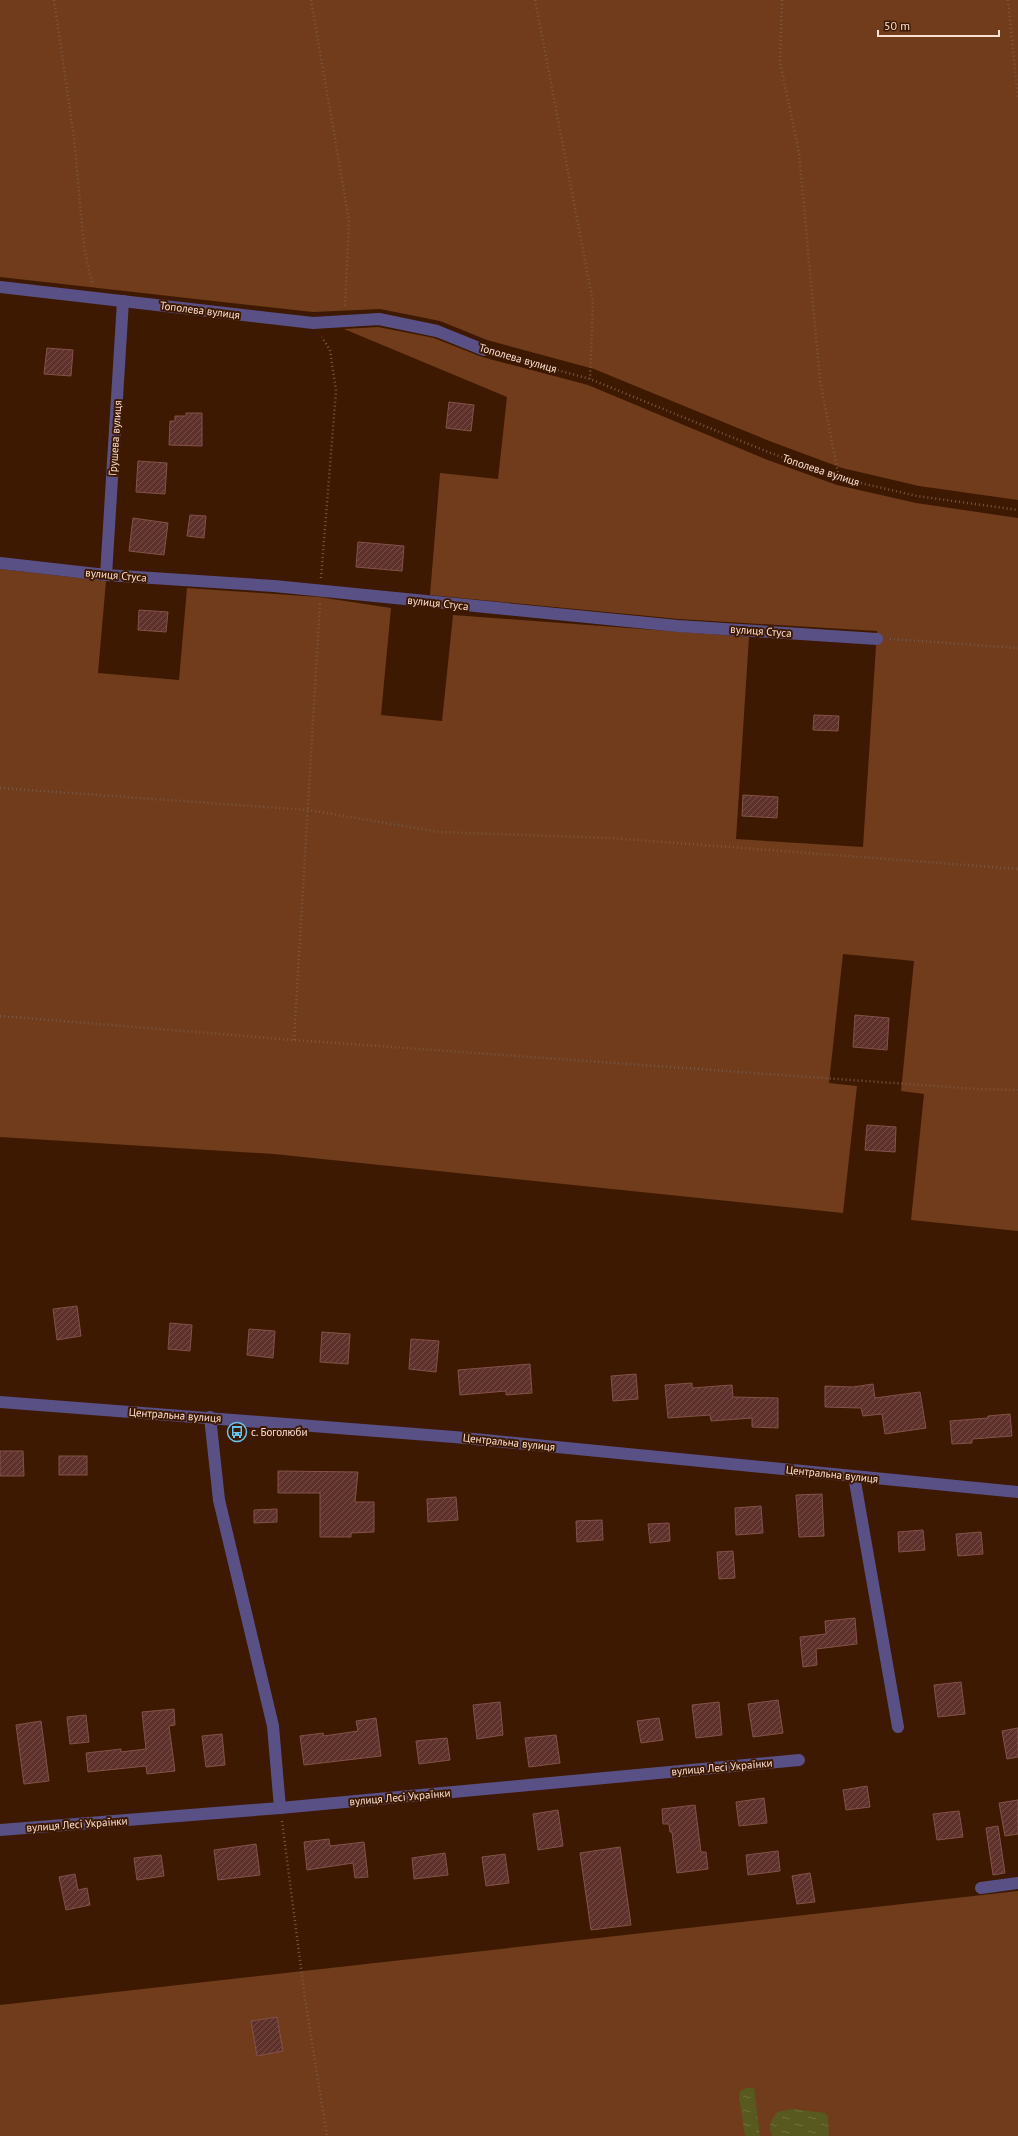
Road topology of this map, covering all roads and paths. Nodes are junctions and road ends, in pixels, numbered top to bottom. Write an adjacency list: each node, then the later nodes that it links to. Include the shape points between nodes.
1 (54, 0): 8 (path, via 74,138 84,247)
2 (311, 0): 10 (path, via 349,220)
3 (535, 0): 13 (path, via 593,302)
4 (782, 0): 14 (path, via 780,62 800,153 820,380)
5 (1008, 0): 6 (path)
6 (1018, 98)
7 (0, 287): 8 (street, Тополева вулиця)
8 (95, 298): 9 (street, Тополева вулиця)
9 (123, 301): 11 (street, Тополева вулиця); 17 (street, Грушева вулиця)
10 (344, 321): 11 (street, Тополева вулиця); 12 (street, Тополева вулиця, via 379,319 437,331)
11 (313, 323): 18 (path, via 330,350 336,390)
12 (484, 350): 13 (path, Тополева вулиця)
13 (590, 379): 14 (path, Тополева вулиця, via 768,452)
14 (839, 478): 15 (path, Тополева вулиця, via 917,496)
15 (1018, 510)
16 (0, 563): 17 (street, вулиця Стуса)
17 (106, 575): 18 (street, вулиця Стуса)
18 (320, 590): 19 (street, вулиця Стуса, via 678,626); 22 (path)
19 (877, 638): 20 (path)
20 (1018, 648)
21 (0, 788): 22 (path)
22 (308, 810): 23 (path, via 439,832 611,838); 25 (path)
23 (1018, 869)
24 (0, 1016): 25 (path)
25 (294, 1040): 26 (path)
26 (1018, 1090)
27 (0, 1402): 28 (street, Центральна вулиця)
28 (210, 1417): 29 (street, Центральна вулиця, via 454,1437); 33 (street, via 219,1500 274,1726)
29 (854, 1476): 30 (street, Центральна вулиця); 31 (street)
30 (1018, 1492)
31 (898, 1727)
32 (799, 1760): 33 (street, вулиця Лесі Українки)
33 (280, 1808): 34 (street, вулиця Лесі Українки); 37 (path, via 304,1999)
34 (0, 1830)
35 (1018, 1883): 36 (street)
36 (981, 1888)
37 (327, 2136)

